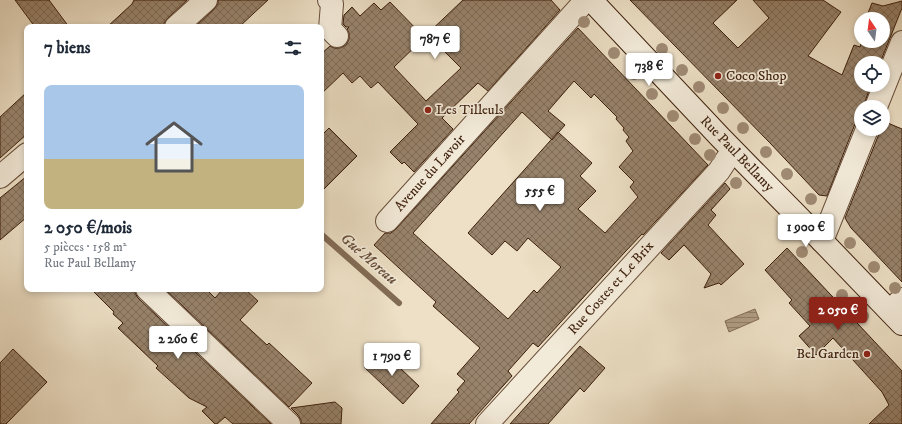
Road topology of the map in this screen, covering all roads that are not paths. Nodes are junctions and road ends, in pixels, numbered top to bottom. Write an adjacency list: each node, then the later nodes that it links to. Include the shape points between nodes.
1 (206, 0): 5 (street)
2 (329, 0): 6 (street, via 332,4 330,29)
3 (586, 0): 13 (street, Avenue du Lavoir)
4 (591, 0): 10 (street, Rue Paul Bellamy)
5 (179, 24)
6 (337, 36)
7 (902, 42): 8 (street)
8 (879, 100)
9 (864, 136): 14 (street)
10 (732, 151): 14 (street, Rue Paul Bellamy); 18 (street, Rue Costes et Le Brix, via 719,171)
11 (24, 157): 12 (street)
12 (0, 177)
13 (387, 221)
14 (822, 240): 16 (street, Rue Paul Bellamy)
15 (150, 292): 17 (street)
16 (898, 312)
17 (289, 424)
18 (487, 424)

